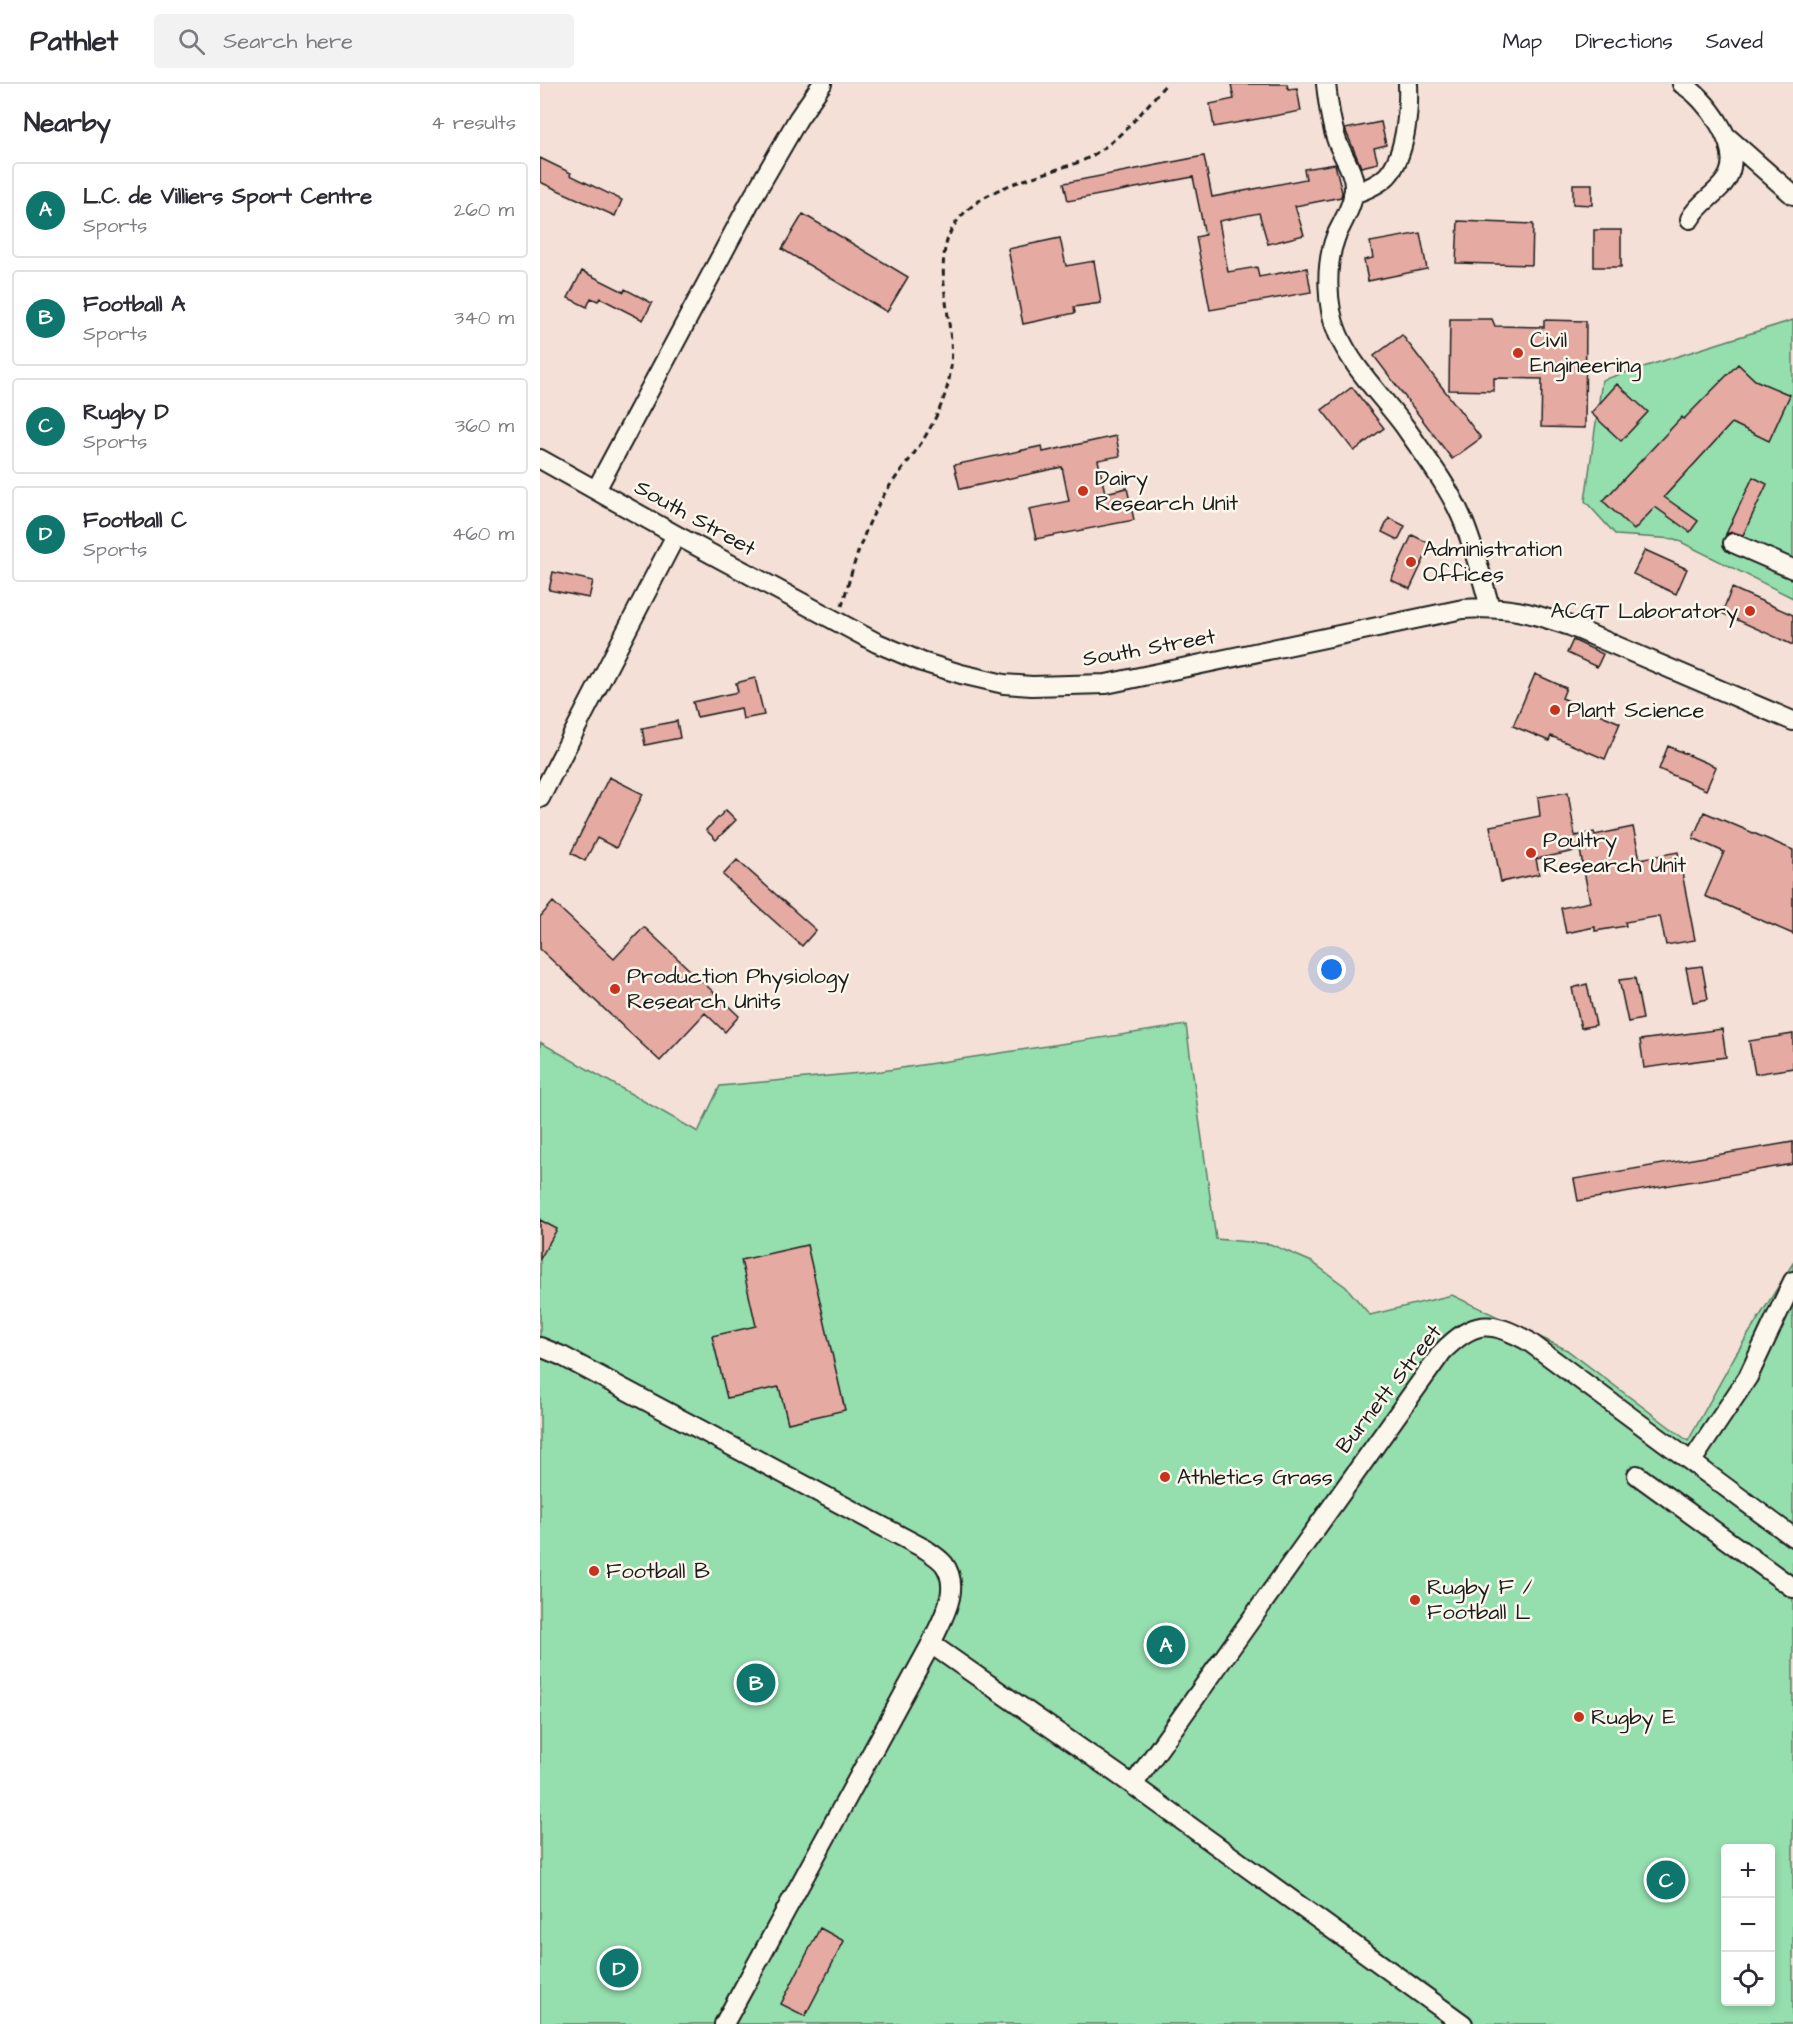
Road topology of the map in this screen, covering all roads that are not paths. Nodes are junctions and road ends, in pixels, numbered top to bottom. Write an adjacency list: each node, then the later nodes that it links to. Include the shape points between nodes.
1 (822, 84): 10 (street, via 750,202)
2 (1326, 84): 6 (street, via 1331,121 1352,175)
3 (1408, 84): 6 (street, via 1403,139 1392,170 1373,186)
4 (1682, 84): 5 (street, via 1706,105)
5 (1725, 135): 7 (street); 8 (street, via 1731,154 1729,174)
6 (1353, 194): 14 (street, via 1329,264 1330,299 1337,333 1450,494 1473,548)
7 (1793, 195)
8 (1690, 219)
9 (540, 459): 10 (street, South Street)
10 (596, 490): 11 (street, South Street)
11 (676, 535): 14 (street, South Street, via 877,643 922,662 1004,684 1106,684 1463,609); 16 (street)
12 (1733, 543): 13 (street)
13 (1793, 569)
14 (1490, 607): 15 (street, South Street, via 1532,613 1570,626)
15 (1793, 721)
16 (540, 798)
17 (1793, 1281): 19 (street, via 1748,1377)
18 (540, 1347): 23 (street, via 866,1517 943,1562 952,1588)
19 (1692, 1461): 21 (street, Burnett Street); 24 (street, Burnett Street, via 1528,1341 1487,1326 1466,1331 1442,1352)
20 (1636, 1475): 22 (street)
21 (1793, 1537)
22 (1793, 1588)
23 (931, 1644): 24 (street); 25 (street)
24 (1133, 1785): 26 (street)
25 (724, 2024)
26 (1463, 2024)

